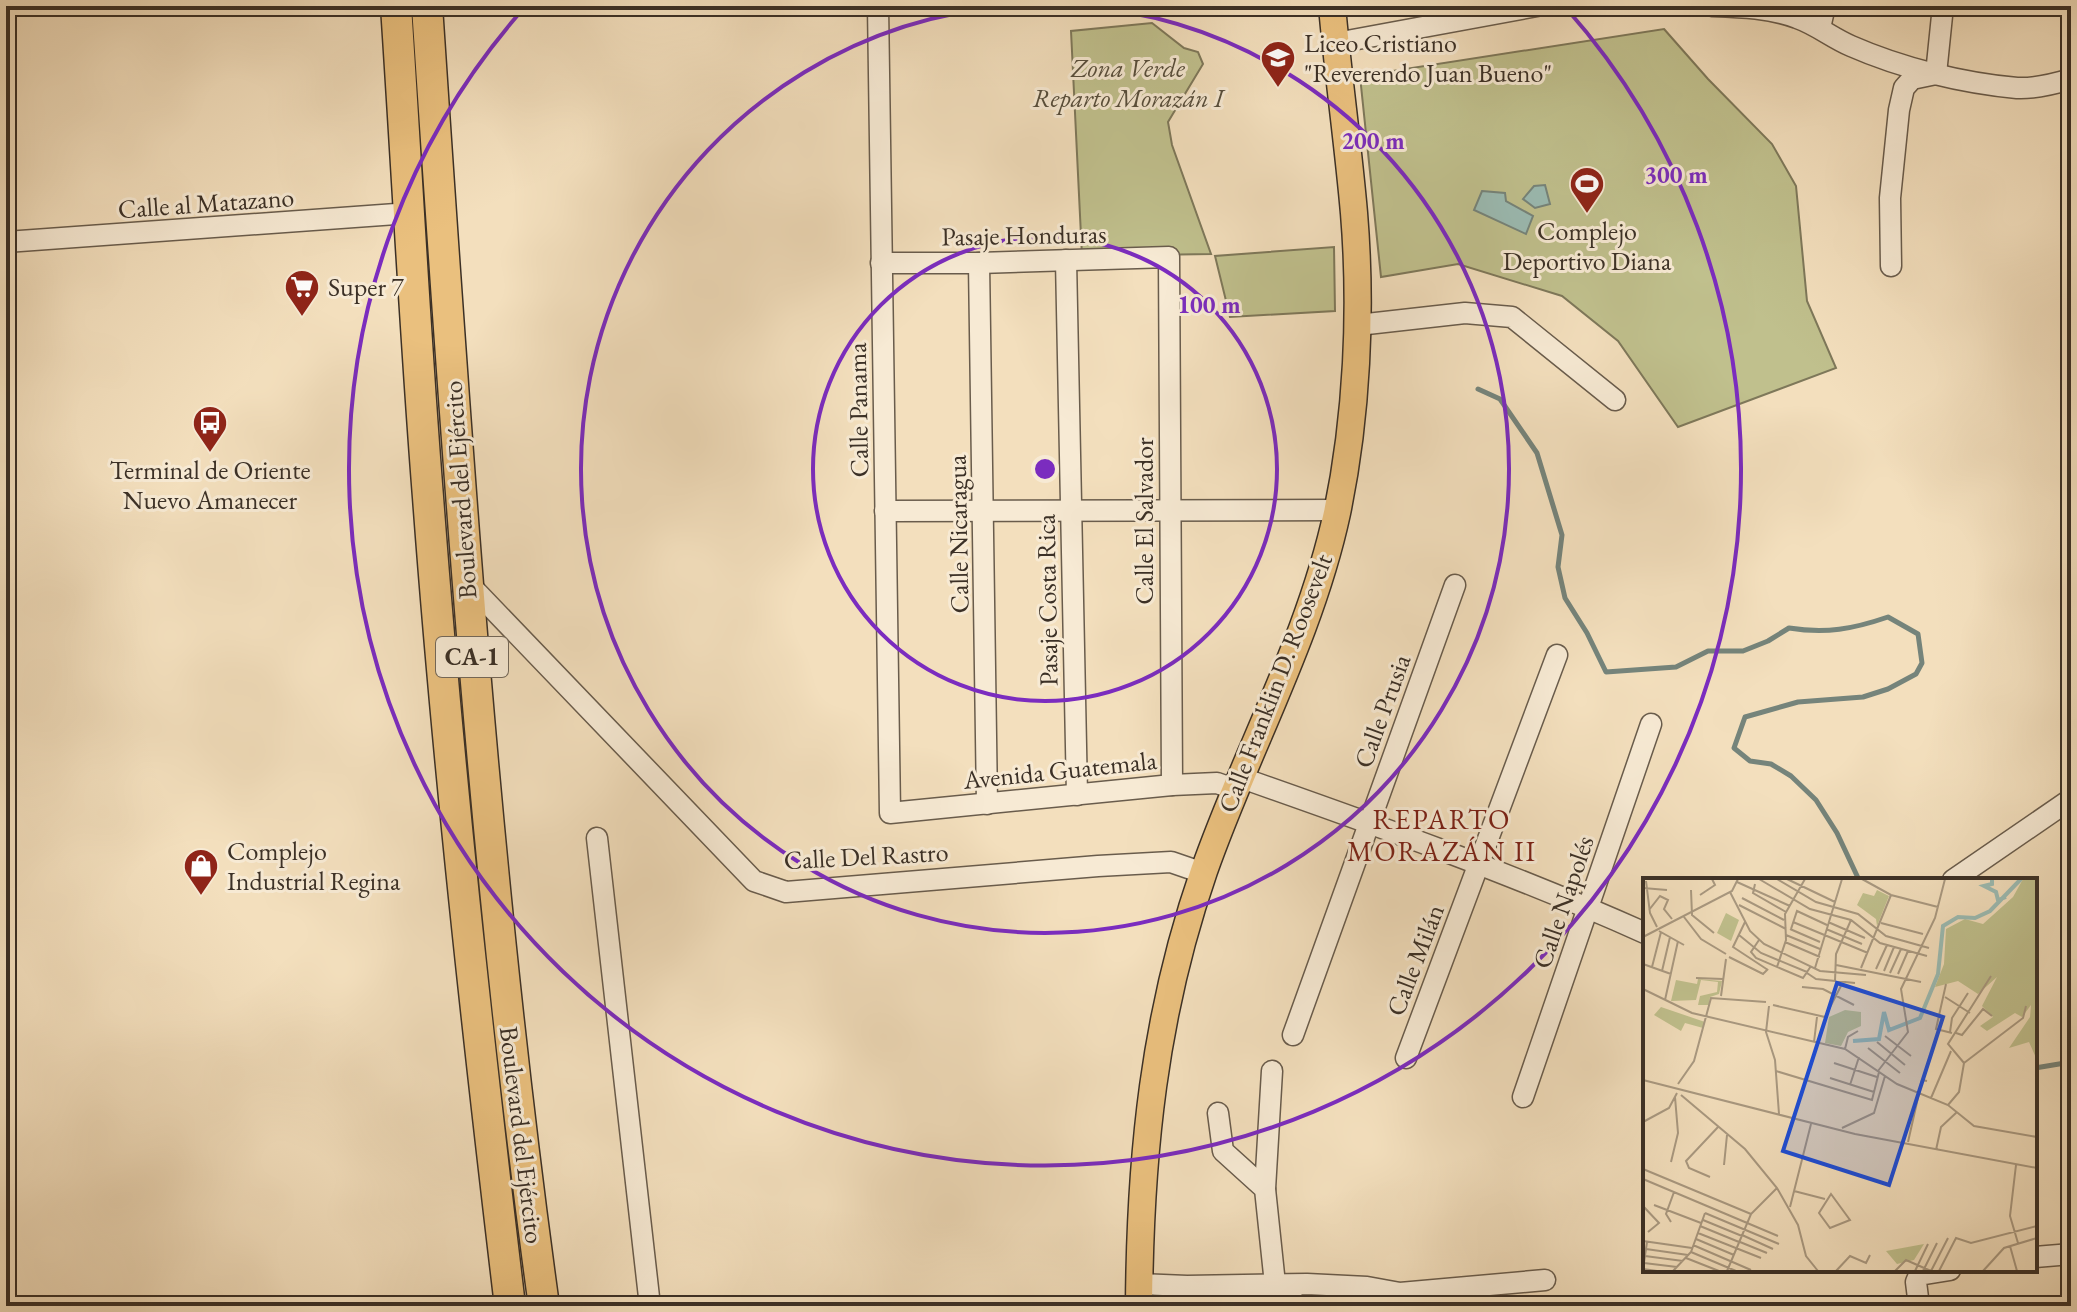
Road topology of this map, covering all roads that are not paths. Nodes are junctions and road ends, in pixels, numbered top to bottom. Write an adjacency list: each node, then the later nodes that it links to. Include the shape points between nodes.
1 (396, 6): 14 (highway, Boulevard del Ejército / CA-1)
2 (427, 6): 28 (highway, Boulevard del Ejército / CA-1)
3 (878, 6): 18 (street, Calle Panama)
4 (1332, 6): 11 (main road, Calle Franklin D. Roosevelt)
5 (1537, 6): 9 (street)
6 (1712, 6): 10 (street, via 1762,10)
7 (1825, 6): 10 (street)
8 (1943, 6): 12 (street)
9 (1495, 10): 11 (street)
10 (1820, 28): 12 (street, via 1887,61)
11 (1335, 40): 21 (main road, Calle Franklin D. Roosevelt, via 1354,212)
12 (1936, 74): 13 (street, via 2018,88); 20 (street, via 1912,79 1904,88 1890,198)
13 (2071, 79)
14 (410, 213): 15 (street, Calle al Matazano); 28 (highway, via 426,221 432,236 448,487); 32 (highway, Boulevard del Ejército / CA-1)
15 (6, 242)
16 (1169, 257): 17 (street, Pasaje Honduras); 27 (street, Calle El Salvador)
17 (1066, 260): 19 (street, Pasaje Honduras); 26 (street, Pasaje Costa Rica)
18 (881, 263): 19 (street, Pasaje Honduras); 24 (street, Calle Panama)
19 (979, 263): 25 (street, Calle Nicaragua)
20 (1891, 266)
21 (1358, 325): 22 (street, via 1465,313 1512,317); 23 (main road, Calle Franklin D. Roosevelt)
22 (1615, 400)
23 (1337, 510): 27 (street); 37 (main road, Calle Franklin D. Roosevelt, via 1312,604)
24 (885, 511): 25 (street); 42 (street, Calle Panama)
25 (984, 511): 26 (street); 41 (street, Calle Nicaragua)
26 (1071, 511): 27 (street); 39 (street, Pasaje Costa Rica)
27 (1169, 511): 38 (street, Calle El Salvador)
28 (462, 524): 29 (highway, Boulevard del Ejército / CA-1)
29 (466, 580): 33 (highway, Boulevard del Ejército / CA-1); 46 (street, Calle Del Rastro, via 754,881 786,892 1171,862)
30 (1455, 585): 43 (street, Calle Prusia)
31 (1557, 655): 45 (street, Calle Milán)
32 (446, 702): 33 (highway, via 458,721 468,718); 36 (highway, Boulevard del Ejército / CA-1)
33 (476, 704): 35 (highway, Boulevard del Ejército / CA-1)
34 (1651, 724): 48 (street, Calle Napolés)
35 (481, 753): 36 (highway, via 461,740); 63 (highway, Boulevard del Ejército / CA-1, via 505,1002)
36 (449, 755): 62 (highway, Boulevard del Ejército / CA-1)
37 (1237, 783): 38 (street, Avenida Guatemala); 43 (street, Avenida Guatemala); 46 (main road, Calle Franklin D. Roosevelt)
38 (1172, 785): 39 (street, Avenida Guatemala)
39 (1077, 795): 41 (street, Avenida Guatemala)
40 (2071, 799): 47 (street)
41 (987, 804): 42 (street, Avenida Guatemala)
42 (890, 813)
43 (1369, 822): 45 (street, Avenida Guatemala); 50 (street, Calle Prusia)
44 (597, 838): 64 (street)
45 (1478, 865): 48 (street, Avenida Guatemala); 51 (street, Calle Milán)
46 (1203, 873): 61 (main road, Calle Franklin D. Roosevelt, via 1173,972 1148,1112)
47 (1956, 878)
48 (1588, 908): 49 (street, Avenida Guatemala); 53 (street, Calle Napolés)
49 (1643, 932)
50 (1293, 1035)
51 (1406, 1058)
52 (1272, 1071): 55 (street)
53 (1523, 1097)
54 (1218, 1113): 55 (street, via 1223,1151)
55 (1265, 1189): 60 (street)
56 (2071, 1254): 57 (street)
57 (2037, 1257)
58 (1938, 1272): 67 (street, via 1919,1275)
59 (1545, 1280): 60 (street, via 1400,1293)
60 (1275, 1284): 61 (street, via 1187,1286)
61 (1139, 1295)
62 (510, 1306)
63 (544, 1306)
64 (650, 1306)
65 (1197, 1306): 66 (street, via 1294,1301)
66 (1294, 1306)
67 (1919, 1306)

